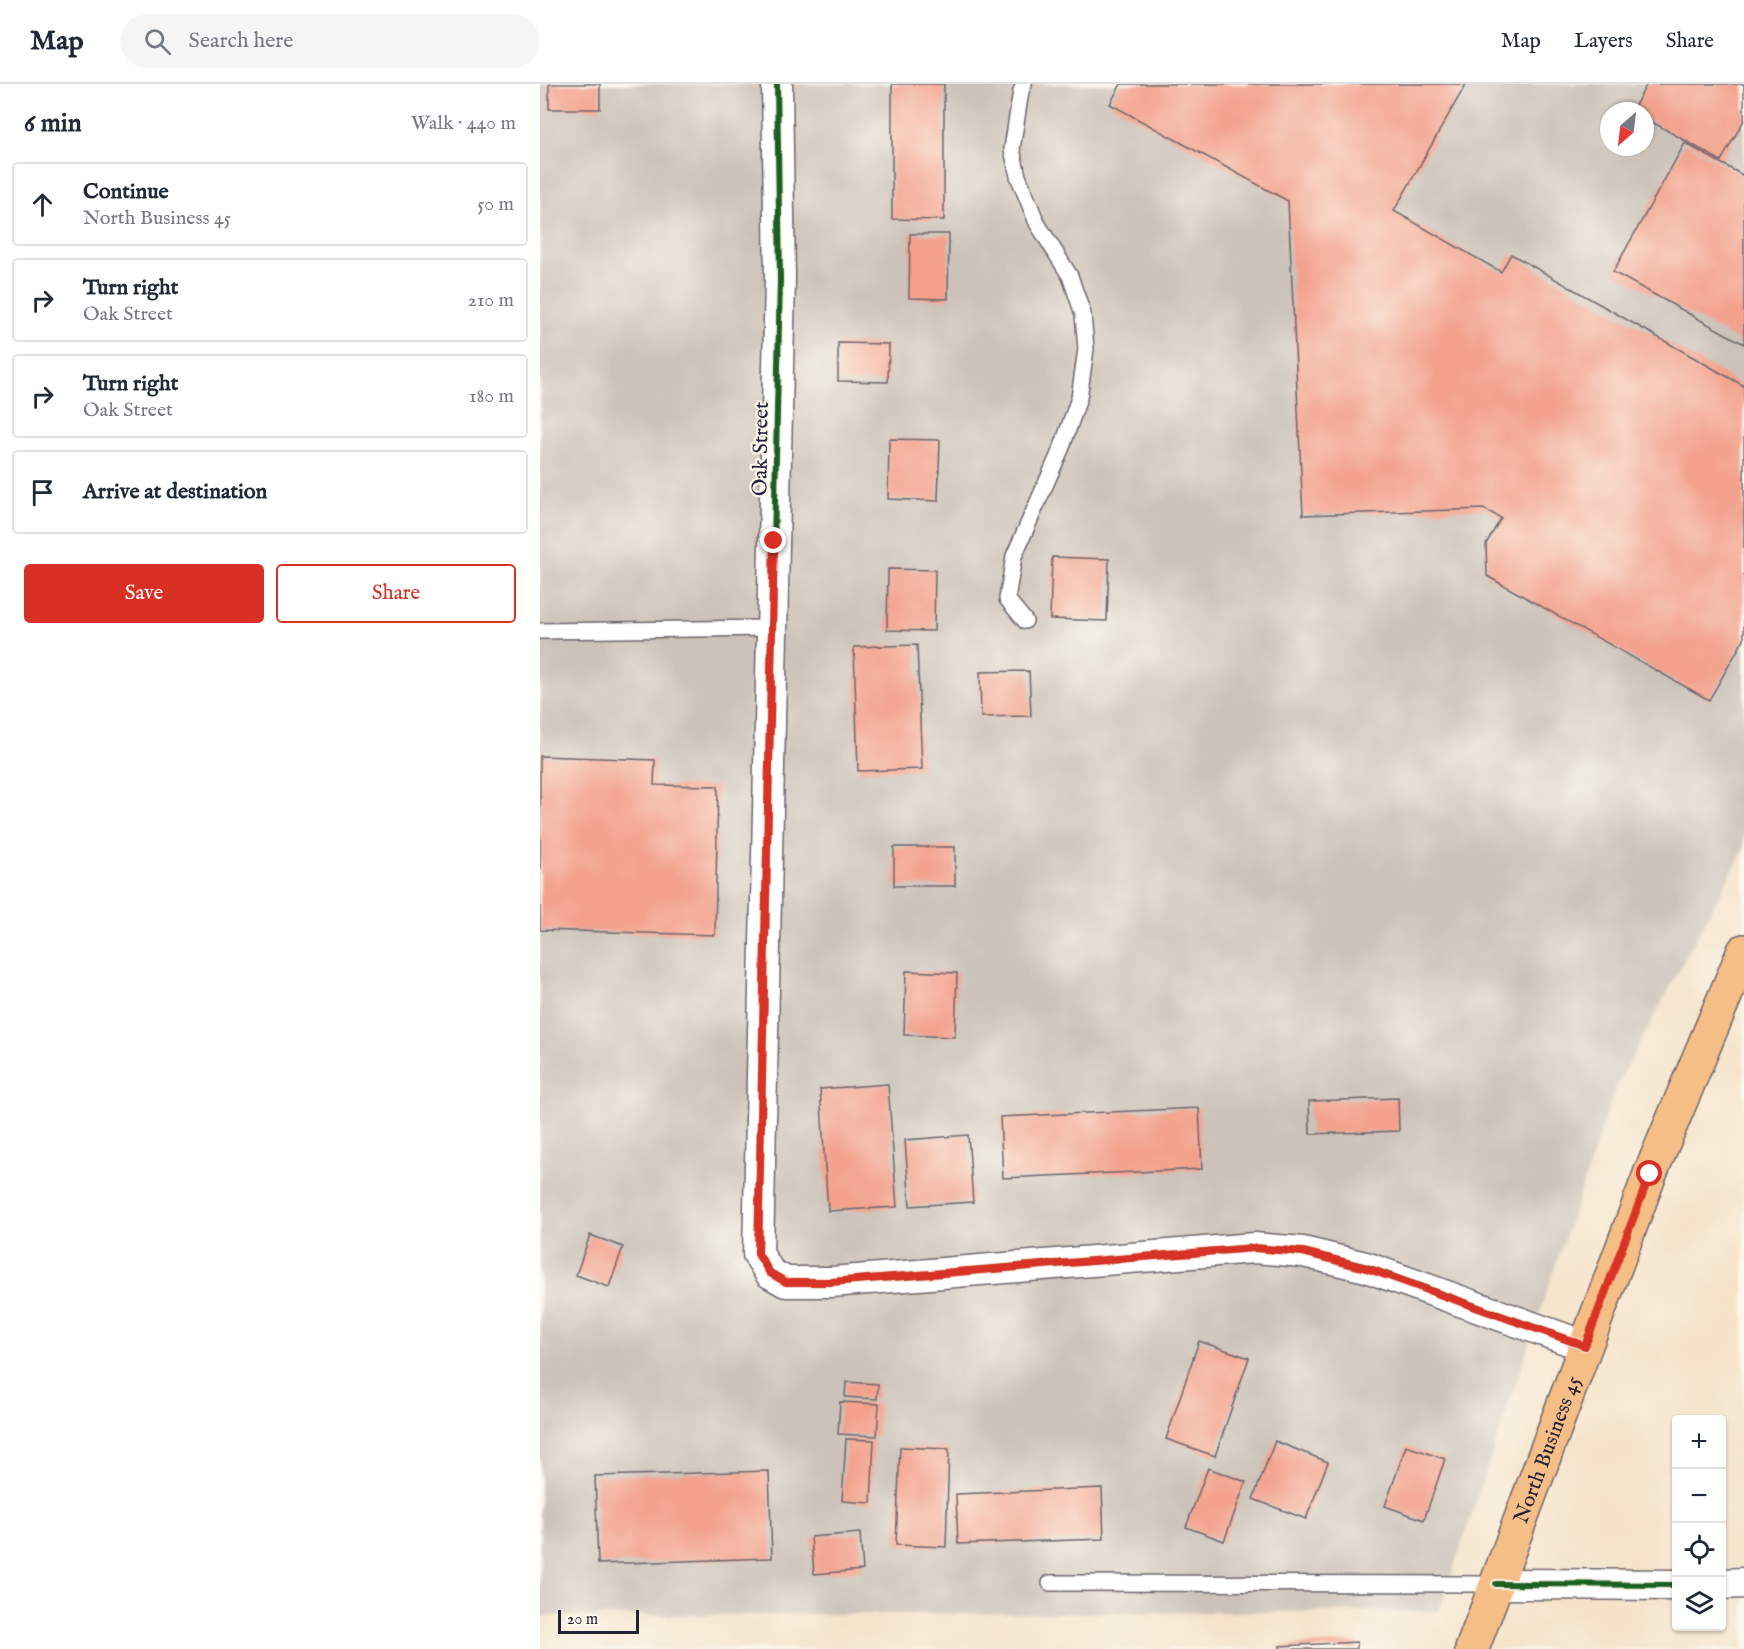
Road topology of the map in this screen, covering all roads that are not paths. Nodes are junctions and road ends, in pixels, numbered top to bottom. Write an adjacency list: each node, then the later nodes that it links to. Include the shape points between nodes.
1 (777, 84): 4 (street, Oak Street, via 780,279)
2 (1024, 84): 3 (lane, via 1012,149 1018,176 1037,223 1070,276 1083,314 1086,349 1078,398 1062,447 1014,556 1007,599)
3 (1025, 621)
4 (772, 628): 5 (lane); 7 (street, Oak Street, via 758,1254 770,1273 786,1282 831,1282 1254,1248 1303,1252 1366,1268)
5 (540, 631)
6 (1744, 951): 7 (main road, North Business 45, via 1650,1174)
7 (1585, 1346): 10 (main road, North Business 45)
8 (1050, 1583): 10 (lane)
9 (1744, 1583): 11 (street)
10 (1496, 1584): 12 (street); 13 (main road, North Business 45)
11 (1726, 1584)
12 (1672, 1585)
13 (1472, 1649)

